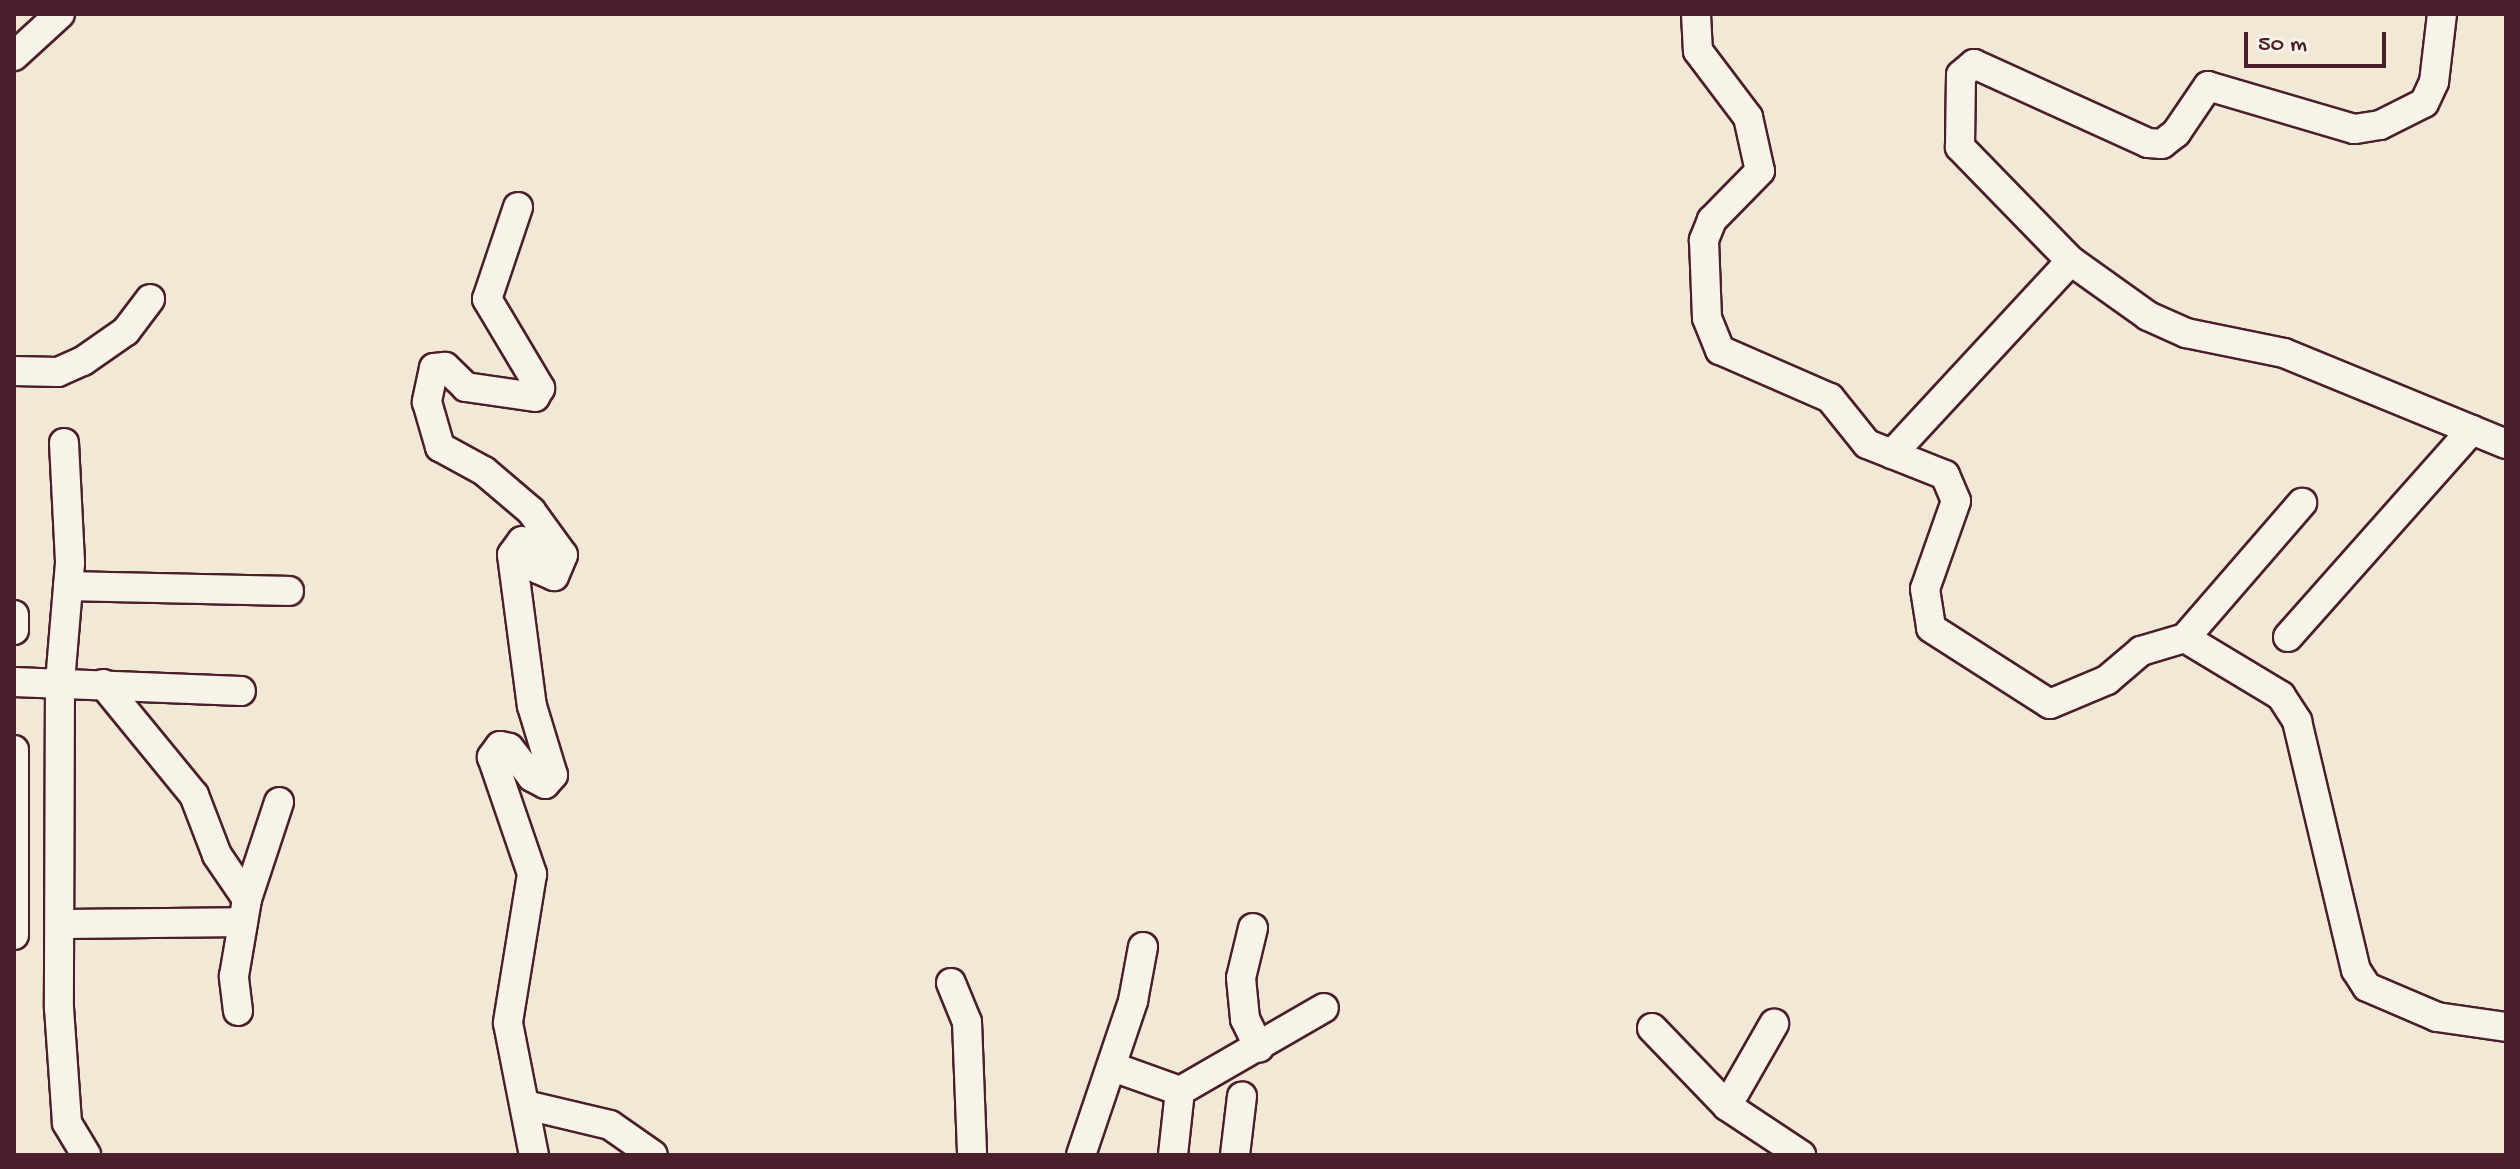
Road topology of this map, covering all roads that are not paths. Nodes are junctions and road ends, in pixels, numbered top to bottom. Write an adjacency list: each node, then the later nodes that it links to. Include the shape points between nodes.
1 (60, 14): 4 (street)
2 (1696, 14): 12 (street, via 1698,51 1748,117 1760,171 1712,220 1704,240 1707,318 1720,350 1830,398 1867,444)
3 (2442, 14): 6 (street, via 2434,82 2424,103 2354,129 2208,86 2176,133 2162,144 2148,143 1974,64 1965,68 1960,147)
4 (14, 56)
5 (518, 207): 41 (street, via 487,299 540,388 535,397 466,387 445,367 434,368 427,402 440,447 484,471 531,511 563,555 554,576 538,569 522,541 512,555 532,706 553,775 545,784 532,777 509,748 500,746 492,757 532,874 508,1023)
6 (2071, 261): 9 (street, via 2148,316 2186,333 2284,353); 12 (street)
7 (150, 299): 8 (street, via 126,331 83,361 58,372)
8 (14, 371)
9 (2472, 430): 11 (street); 18 (street)
10 (64, 443): 14 (street)
11 (2506, 444)
12 (1892, 454): 19 (street, via 1945,475 1956,501 1925,589 1931,628 1980,653 2032,698 2050,704 2083,694 2141,651)
13 (2302, 503): 19 (street)
14 (68, 586): 15 (street); 20 (street)
15 (289, 591)
16 (14, 615): 17 (street)
17 (14, 630)
18 (2288, 637)
19 (2185, 638): 35 (street, via 2281,696 2297,721 2356,970 2367,987 2437,1017)
20 (60, 681): 21 (street); 22 (street); 27 (street)
21 (14, 682)
22 (103, 684): 23 (street); 26 (street, via 194,795)
23 (241, 691)
24 (14, 750): 29 (street)
25 (279, 802): 26 (street)
26 (245, 910): 27 (street); 33 (street)
27 (64, 924): 43 (street, via 59,1008 67,1123)
28 (1253, 928): 37 (street, via 1241,978 1245,1019)
29 (14, 935)
30 (1143, 947): 38 (street)
31 (951, 983): 46 (street, via 967,1022 975,1083)
32 (1324, 1008): 37 (street)
33 (238, 1011)
34 (1774, 1024): 42 (street)
35 (2506, 1027)
36 (1652, 1028): 42 (street)
37 (1259, 1048): 39 (street)
38 (1113, 1067): 39 (street); 47 (street)
39 (1180, 1091): 48 (street)
40 (1242, 1096): 49 (street)
41 (526, 1105): 44 (street); 45 (street, via 597,1120)
42 (1727, 1106): 50 (street)
43 (86, 1155)
44 (534, 1155)
45 (653, 1155)
46 (972, 1155)
47 (1081, 1155)
48 (1173, 1155)
49 (1235, 1155)
50 (1801, 1155)

